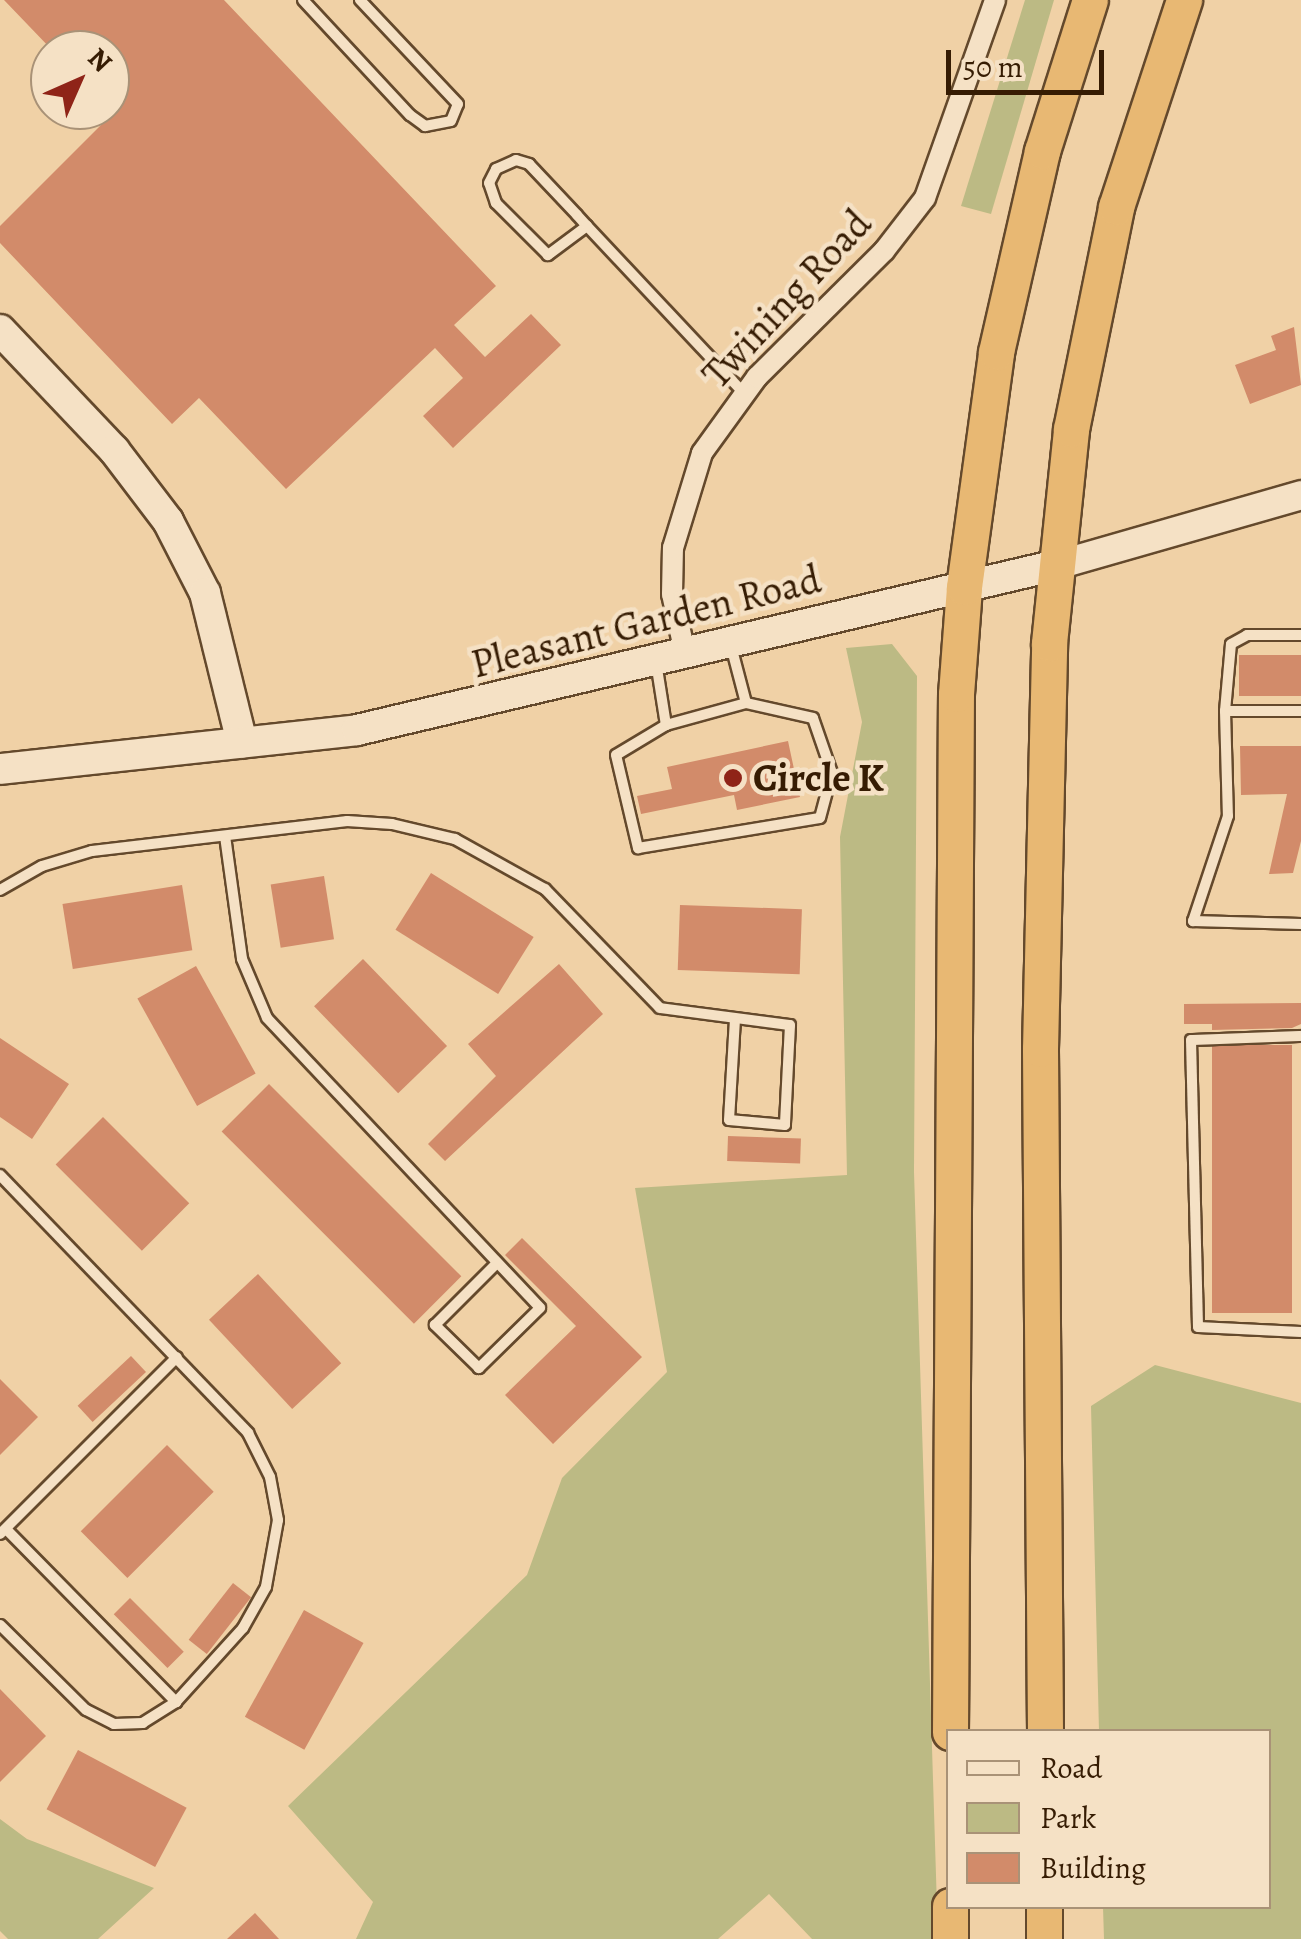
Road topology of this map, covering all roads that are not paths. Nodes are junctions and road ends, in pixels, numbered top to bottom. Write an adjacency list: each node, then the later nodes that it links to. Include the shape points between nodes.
1 (303, 0): 2 (lane, via 410,115 424,126 451,121 458,104)
2 (360, 0)
3 (995, 0): 8 (street, Twining Road, via 924,198 884,251)
4 (1090, 0): 11 (highway, via 1042,151 996,352)
5 (1184, 0): 10 (highway, via 1116,207 1072,429)
6 (588, 226): 6 (lane, via 529,164 516,160 496,169 489,184 496,203 548,255); 8 (lane)
7 (0, 330): 19 (main road, via 114,450 168,522 205,593)
8 (744, 393): 14 (street, Twining Road, via 686,490)
9 (1301, 495): 10 (street, Pleasant Garden Road)
10 (1060, 564): 11 (main road, Pleasant Garden Road); 34 (highway, via 1042,766)
11 (964, 586): 13 (main road, Pleasant Garden Road); 33 (highway, via 955,735)
12 (1301, 635): 16 (lane, via 1247,635 1231,644)
13 (730, 642): 14 (main road, Pleasant Garden Road); 15 (lane)
14 (670, 657): 18 (lane); 19 (main road, Pleasant Garden Road, via 376,726)
15 (746, 703): 18 (lane); 18 (lane, via 813,718 832,773 820,818 638,848 616,755)
16 (1225, 710): 17 (lane); 23 (lane, via 1228,816 1194,920)
17 (1301, 712)
18 (666, 725)
19 (242, 742): 20 (main road, Pleasant Garden Road)
20 (0, 769)
21 (224, 836): 22 (lane, via 68,856); 24 (lane, via 347,822 392,824 455,840 545,889 660,1008); 27 (lane, via 242,959 267,1018)
22 (0, 890)
23 (1301, 924)
24 (736, 1020): 24 (lane, via 790,1025 785,1125 729,1120)
25 (1301, 1036): 28 (lane, via 1190,1040 1198,1327)
26 (0, 1175): 29 (lane)
27 (497, 1263): 27 (lane, via 540,1308 479,1368 435,1325)
28 (1301, 1332)
29 (176, 1357): 30 (lane); 32 (lane, via 248,1433 270,1476 278,1520 273,1564 254,1611)
30 (3, 1532): 32 (lane)
31 (0, 1625): 32 (lane, via 100,1720 143,1724)
32 (176, 1702)
33 (950, 1729)
34 (1045, 1729)
35 (950, 1909): 37 (highway)
36 (1044, 1909): 38 (highway)
37 (950, 1939)
38 (1044, 1939)

